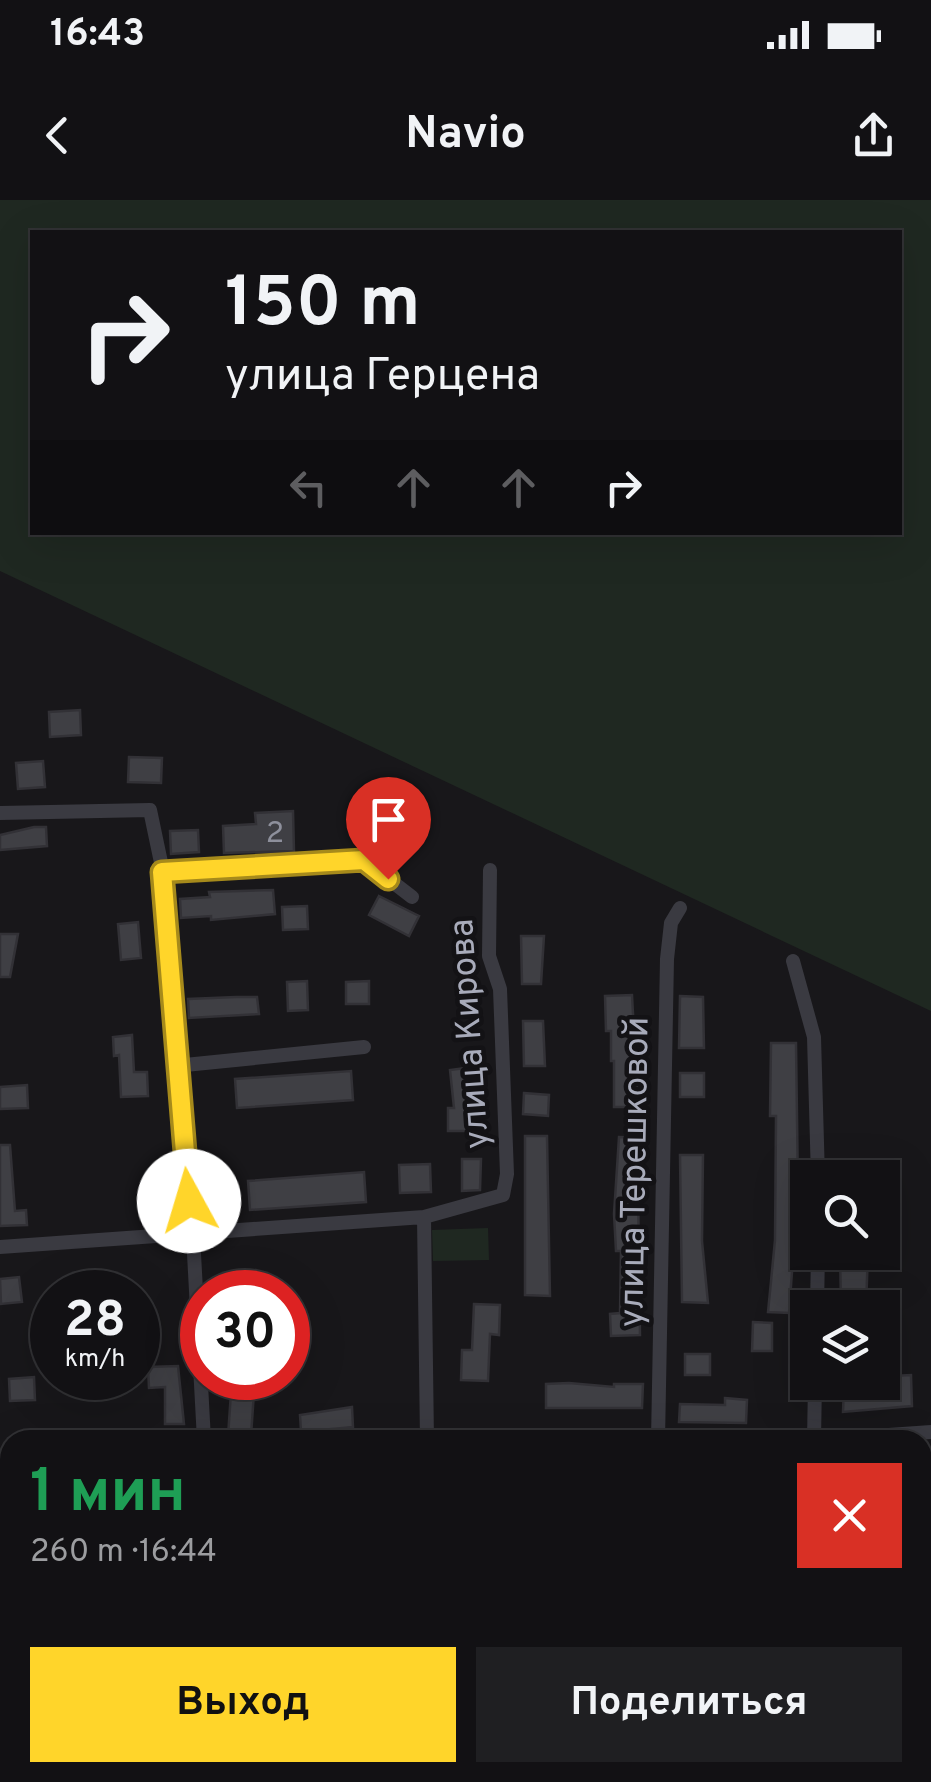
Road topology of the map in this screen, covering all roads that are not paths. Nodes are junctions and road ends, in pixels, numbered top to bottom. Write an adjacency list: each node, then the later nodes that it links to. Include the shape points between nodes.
1 (0, 812): 3 (street, via 150,810)
2 (490, 870): 10 (street, улица Кирова, via 489,956 500,989 503,1195)
3 (162, 872): 4 (street, via 364,860); 8 (street)
4 (412, 897)
5 (680, 908): 16 (street, улица Терешковой, via 670,923 667,959)
6 (793, 961): 9 (street, via 814,1038)
7 (364, 1047): 8 (street)
8 (176, 1066): 11 (street)
9 (817, 1160)
10 (424, 1218): 11 (street); 15 (street)
11 (193, 1235): 12 (street); 14 (street)
12 (0, 1247)
13 (815, 1400): 17 (street)
14 (203, 1430)
15 (427, 1430)
16 (658, 1430)
17 (816, 1430)

